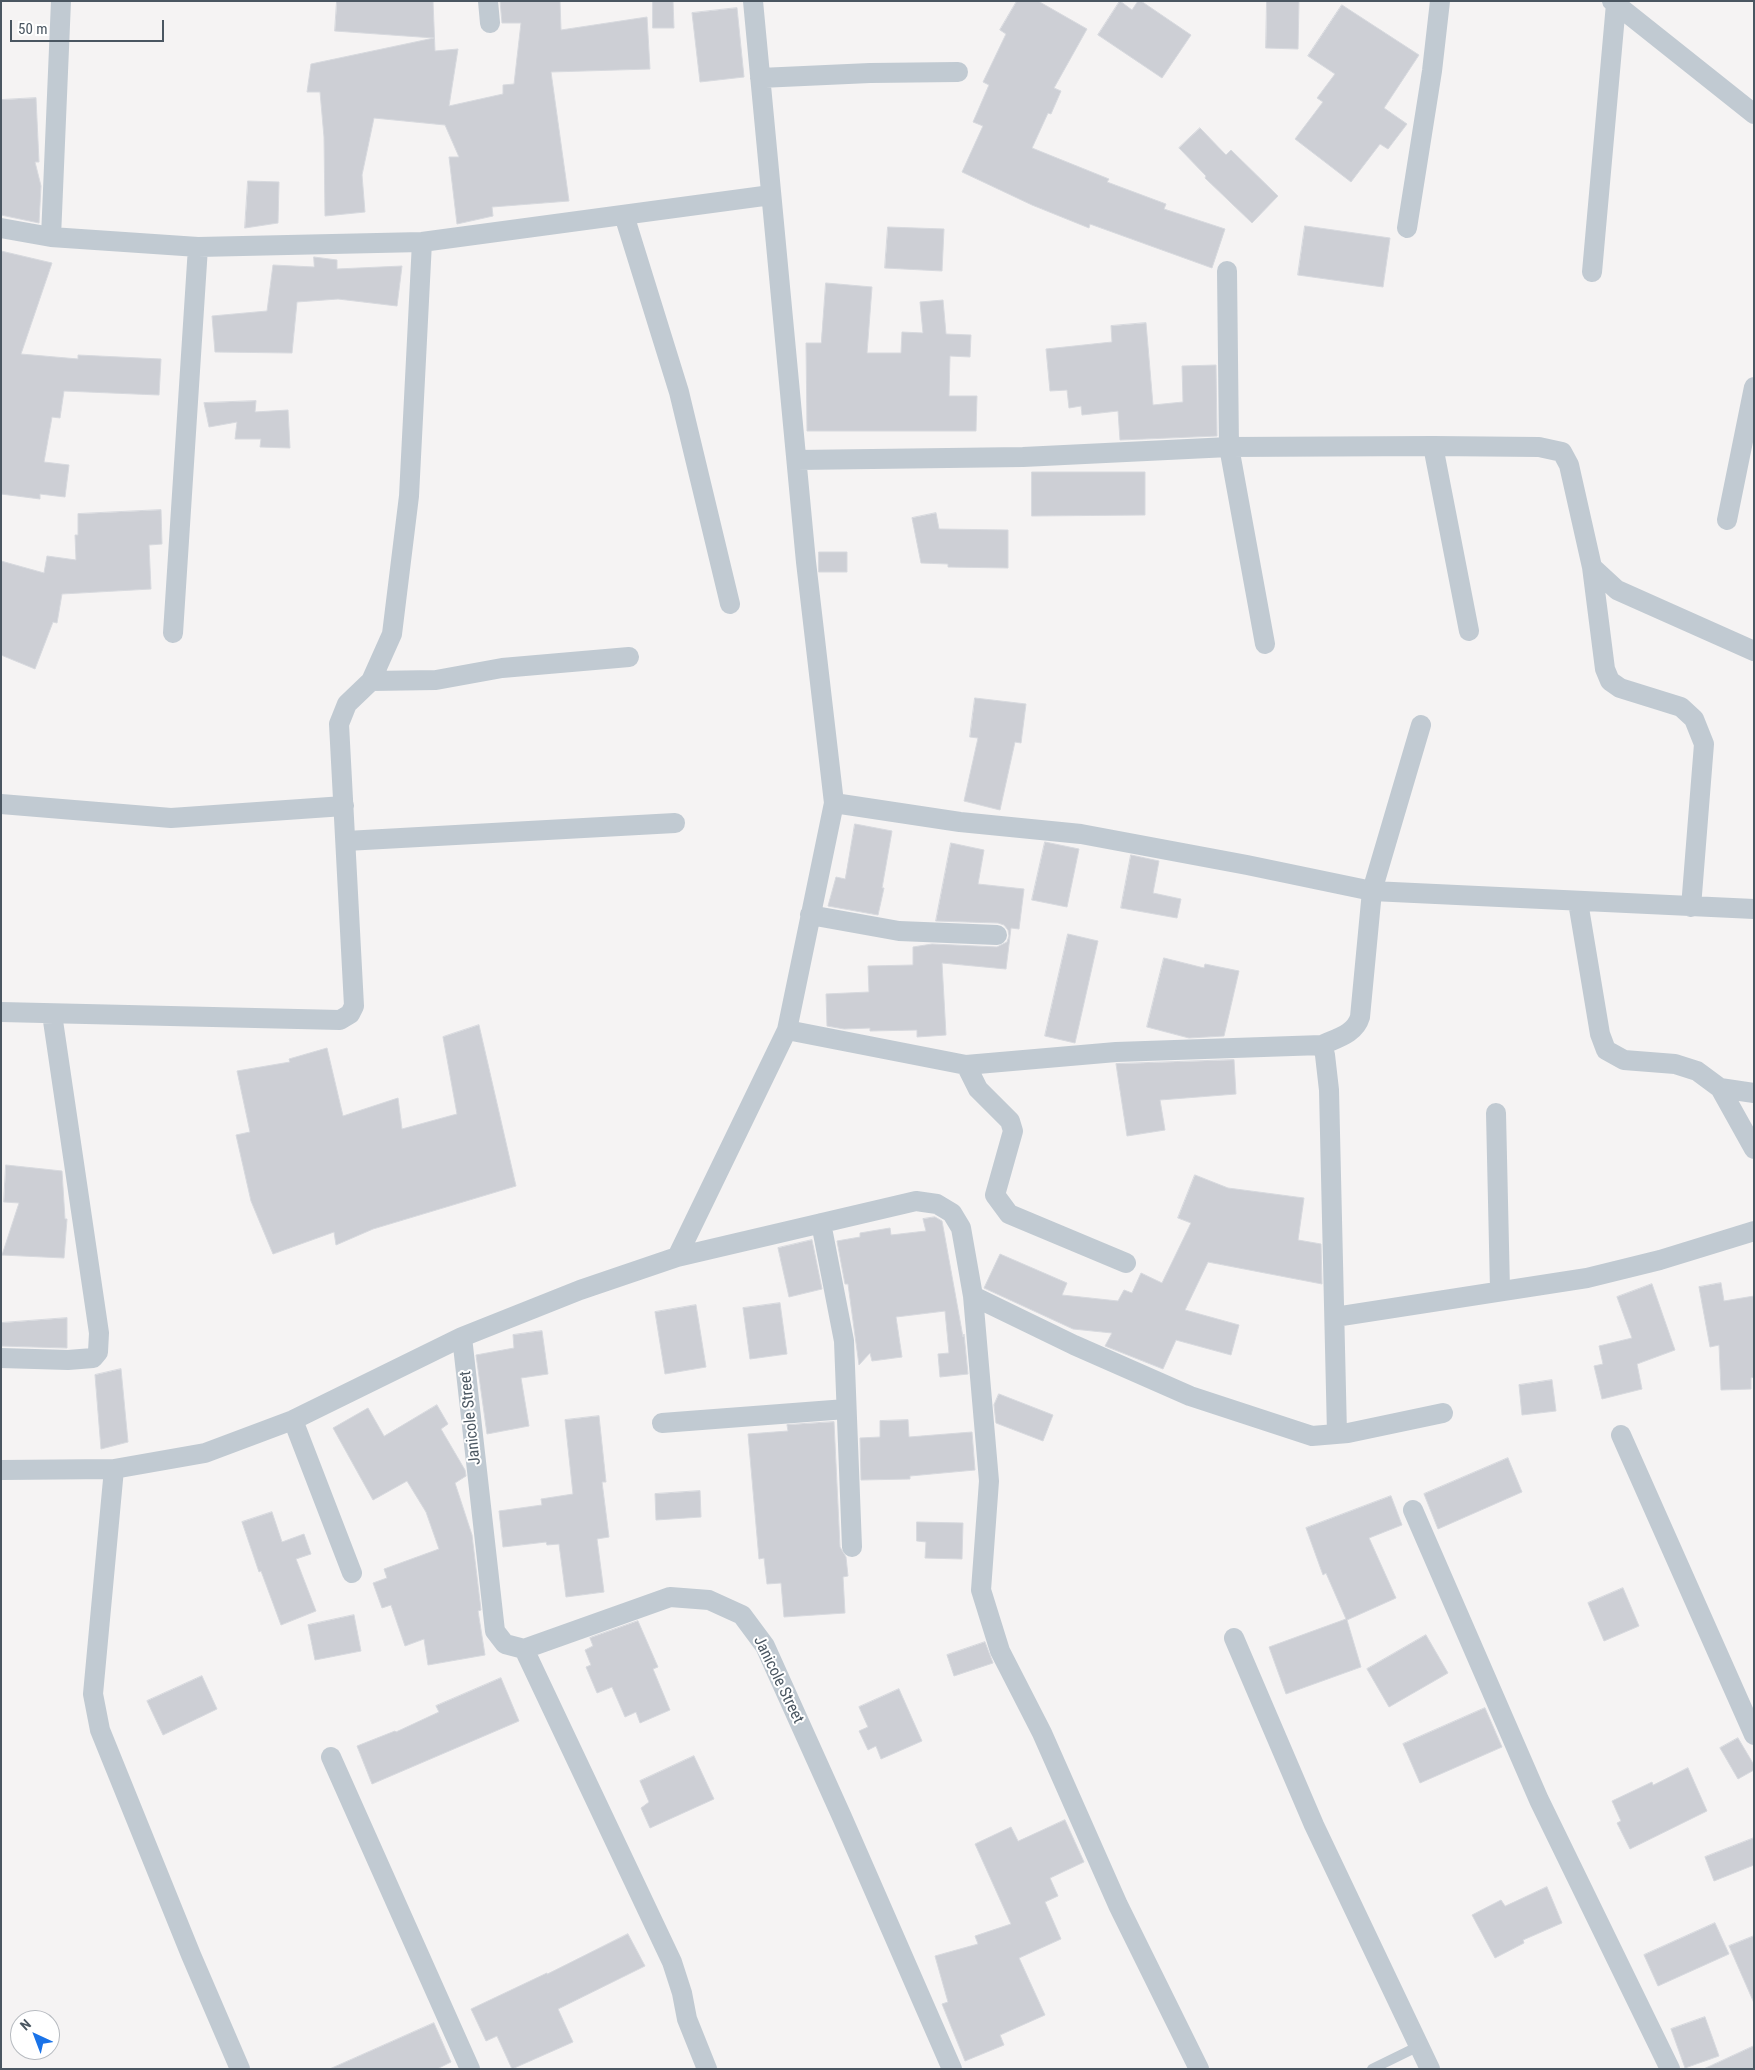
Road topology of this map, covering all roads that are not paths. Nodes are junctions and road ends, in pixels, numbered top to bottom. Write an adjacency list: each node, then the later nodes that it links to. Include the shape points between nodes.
1 (60, 1): 14 (street)
2 (488, 1): 6 (street)
3 (753, 1): 8 (street)
4 (1440, 1): 13 (street)
5 (1614, 3): 9 (street); 18 (street)
6 (490, 23)
7 (958, 72): 8 (street)
8 (760, 78): 10 (street)
9 (1754, 114)
10 (771, 195): 11 (street); 22 (street)
11 (624, 215): 15 (street); 25 (street, via 679,392)
12 (1, 228): 14 (street)
13 (1407, 228)
14 (51, 237): 16 (street)
15 (422, 242): 16 (street); 31 (street, via 409,496 392,634)
16 (198, 247): 27 (street)
17 (1227, 271): 21 (street)
18 (1592, 272)
19 (1754, 387): 23 (street)
20 (1433, 446): 21 (street); 24 (street, via 1539,447 1562,452 1569,465); 26 (street)
21 (1229, 447): 22 (street, via 1023,457); 28 (street)
22 (797, 460): 33 (street)
23 (1727, 520)
24 (1592, 567): 29 (street, via 1616,590); 40 (street, via 1604,669 1610,680 1620,688 1681,707 1694,719 1704,744)
25 (730, 604)
26 (1469, 631)
27 (173, 633)
28 (1265, 644)
29 (1754, 651)
30 (629, 657): 31 (street, via 502,668 436,680)
31 (371, 681): 35 (street, via 347,704 339,724)
32 (1421, 725): 38 (street)
33 (834, 803): 38 (street, via 960,822 1081,834); 42 (street)
34 (1, 804): 35 (street, via 171,818)
35 (344, 806): 37 (street)
36 (675, 823): 37 (street)
37 (346, 841): 45 (street, via 354,1006 350,1014 340,1020)
38 (1372, 891): 39 (street); 47 (street, via 1360,1017 1352,1030)
39 (1578, 902): 40 (street); 49 (street, via 1600,1034 1606,1050 1624,1060 1675,1064 1698,1071)
40 (1692, 907): 41 (street)
41 (1754, 909)
42 (810, 915): 43 (street, via 899,931); 46 (street)
43 (998, 935)
44 (1, 1012): 45 (street)
45 (52, 1014): 61 (street, via 99,1333 98,1352 93,1358 68,1360)
46 (787, 1030): 48 (street); 55 (street)
47 (1322, 1045): 48 (street, via 1116,1052); 59 (street, via 1329,1090)
48 (966, 1065): 56 (street, via 978,1089 1010,1121 1013,1131 995,1195 1009,1214)
49 (1720, 1088): 50 (street); 52 (street)
50 (1754, 1093)
51 (1496, 1113): 57 (street)
52 (1754, 1149)
53 (821, 1223): 55 (street); 58 (street, via 916,1201 938,1204 952,1213 961,1228); 62 (street, via 844,1341)
54 (1754, 1230): 57 (street, via 1660,1260 1587,1278)
55 (677, 1257): 60 (street, via 580,1290)
56 (1126, 1263)
57 (1500, 1290): 59 (street)
58 (972, 1296): 66 (street, via 1190,1396 1312,1436); 82 (street, via 989,1481 980,1590 1000,1651 1042,1733 1118,1905)
59 (1335, 1317): 66 (street)
60 (462, 1337): 64 (street); 74 (street, Janicole Street, via 495,1631 506,1644)
61 (1, 1358)
62 (846, 1409): 65 (street); 71 (street)
63 (1443, 1414): 66 (street)
64 (293, 1420): 68 (street, via 205,1453); 72 (street)
65 (662, 1423)
66 (1337, 1434)
67 (1621, 1435): 75 (street)
68 (114, 1469): 69 (street); 78 (street, via 93,1694 100,1730)
69 (1, 1470)
70 (1413, 1510): 85 (street, via 1539,1800)
71 (852, 1548)
72 (352, 1573)
73 (1234, 1638): 77 (street, via 1314,1825)
74 (524, 1649): 80 (street, via 672,1962 687,2019); 81 (street, Janicole Street, via 670,1597 709,1600 742,1615 764,1646)
75 (1754, 1735)
76 (331, 1758): 79 (street)
77 (1419, 2046): 83 (lane); 84 (street)
78 (240, 2069)
79 (470, 2069)
80 (707, 2069)
81 (952, 2069)
82 (1199, 2069)
83 (1372, 2069)
84 (1430, 2069)
85 (1670, 2069)

